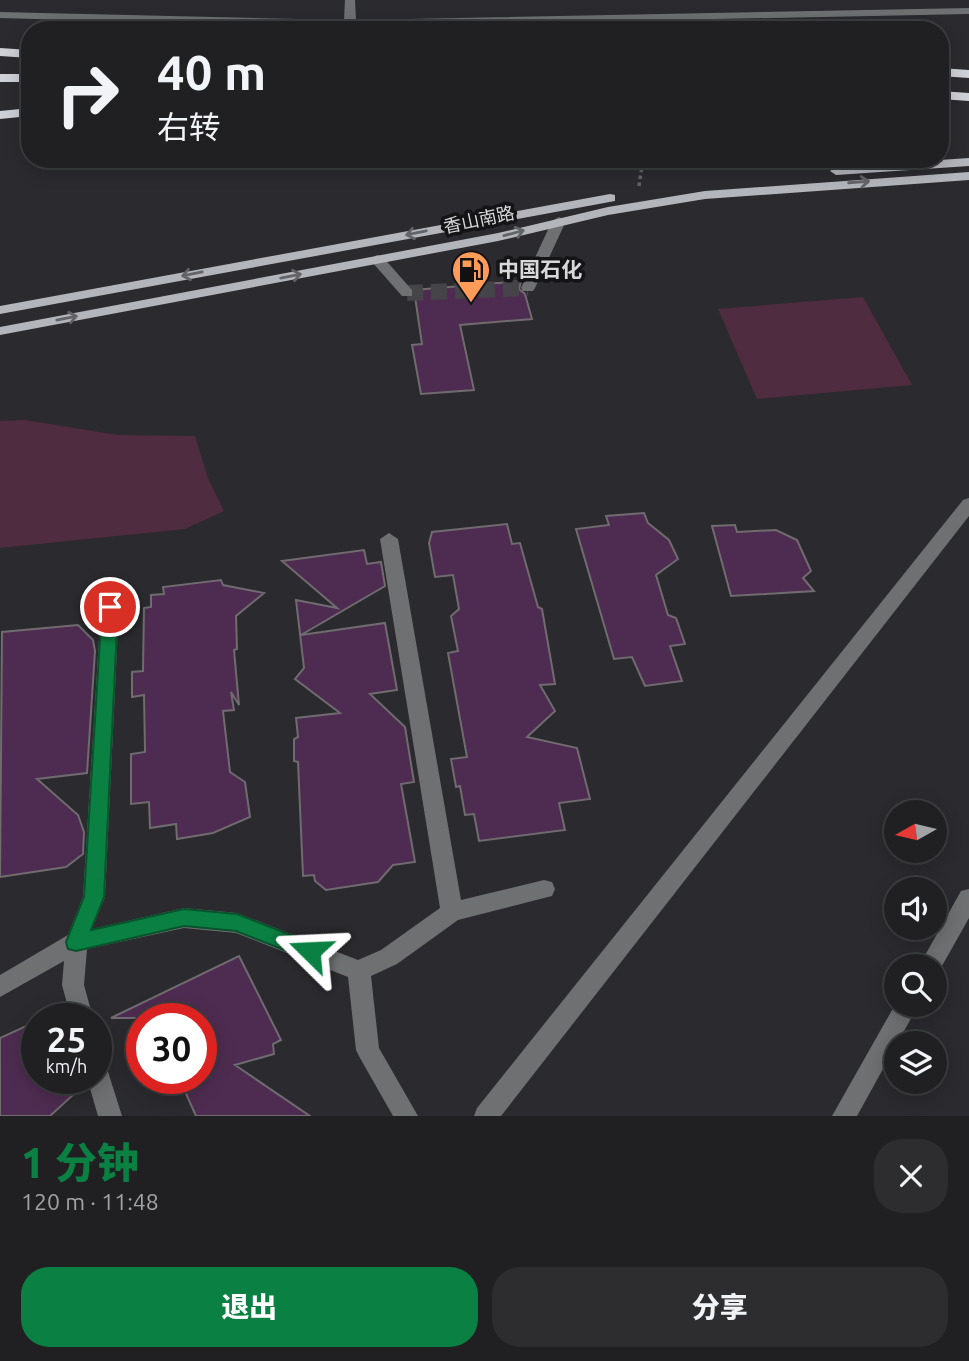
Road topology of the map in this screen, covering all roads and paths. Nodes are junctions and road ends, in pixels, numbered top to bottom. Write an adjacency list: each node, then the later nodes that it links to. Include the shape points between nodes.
1 (350, 0): 5 (street)
2 (969, 11): 6 (street)
3 (0, 15): 4 (street)
4 (262, 21)
5 (350, 21)
6 (453, 21)
7 (0, 54): 8 (highway)
8 (21, 55)
9 (949, 73): 10 (highway)
10 (969, 74)
11 (0, 78): 12 (highway)
12 (21, 78)
13 (949, 96): 14 (highway)
14 (969, 97)
15 (21, 113): 16 (highway)
16 (0, 115)
17 (969, 162): 18 (main road, 香山南路)
18 (949, 163)
19 (642, 168): 22 (path)
20 (882, 168): 22 (main road, 香山南路)
21 (969, 176): 23 (main road, 香山南路, one-way to 21, via 705,195)
22 (638, 194): 27 (main road, 香山南路, one-way to 27)
23 (559, 221): 24 (main road, 香山南路, one-way to 23); 25 (street)
24 (377, 259): 26 (street); 28 (main road, 香山南路, one-way to 24)
25 (528, 288)
26 (407, 293)
27 (0, 310)
28 (0, 331)
29 (969, 504): 44 (street)
30 (388, 539): 34 (street)
31 (110, 607): 35 (street, via 94,897)
32 (544, 889): 34 (street)
33 (969, 898): 36 (street)
34 (452, 912): 37 (street, via 389,957)
35 (76, 942): 37 (street, via 184,918 237,923); 38 (street); 39 (street, via 73,985)
36 (937, 954)
37 (359, 971): 43 (street, via 368,1050)
38 (0, 987)
39 (78, 1003)
40 (901, 1017): 45 (street)
41 (104, 1094): 42 (street)
42 (110, 1116)
43 (406, 1116)
44 (486, 1116)
45 (844, 1116)

